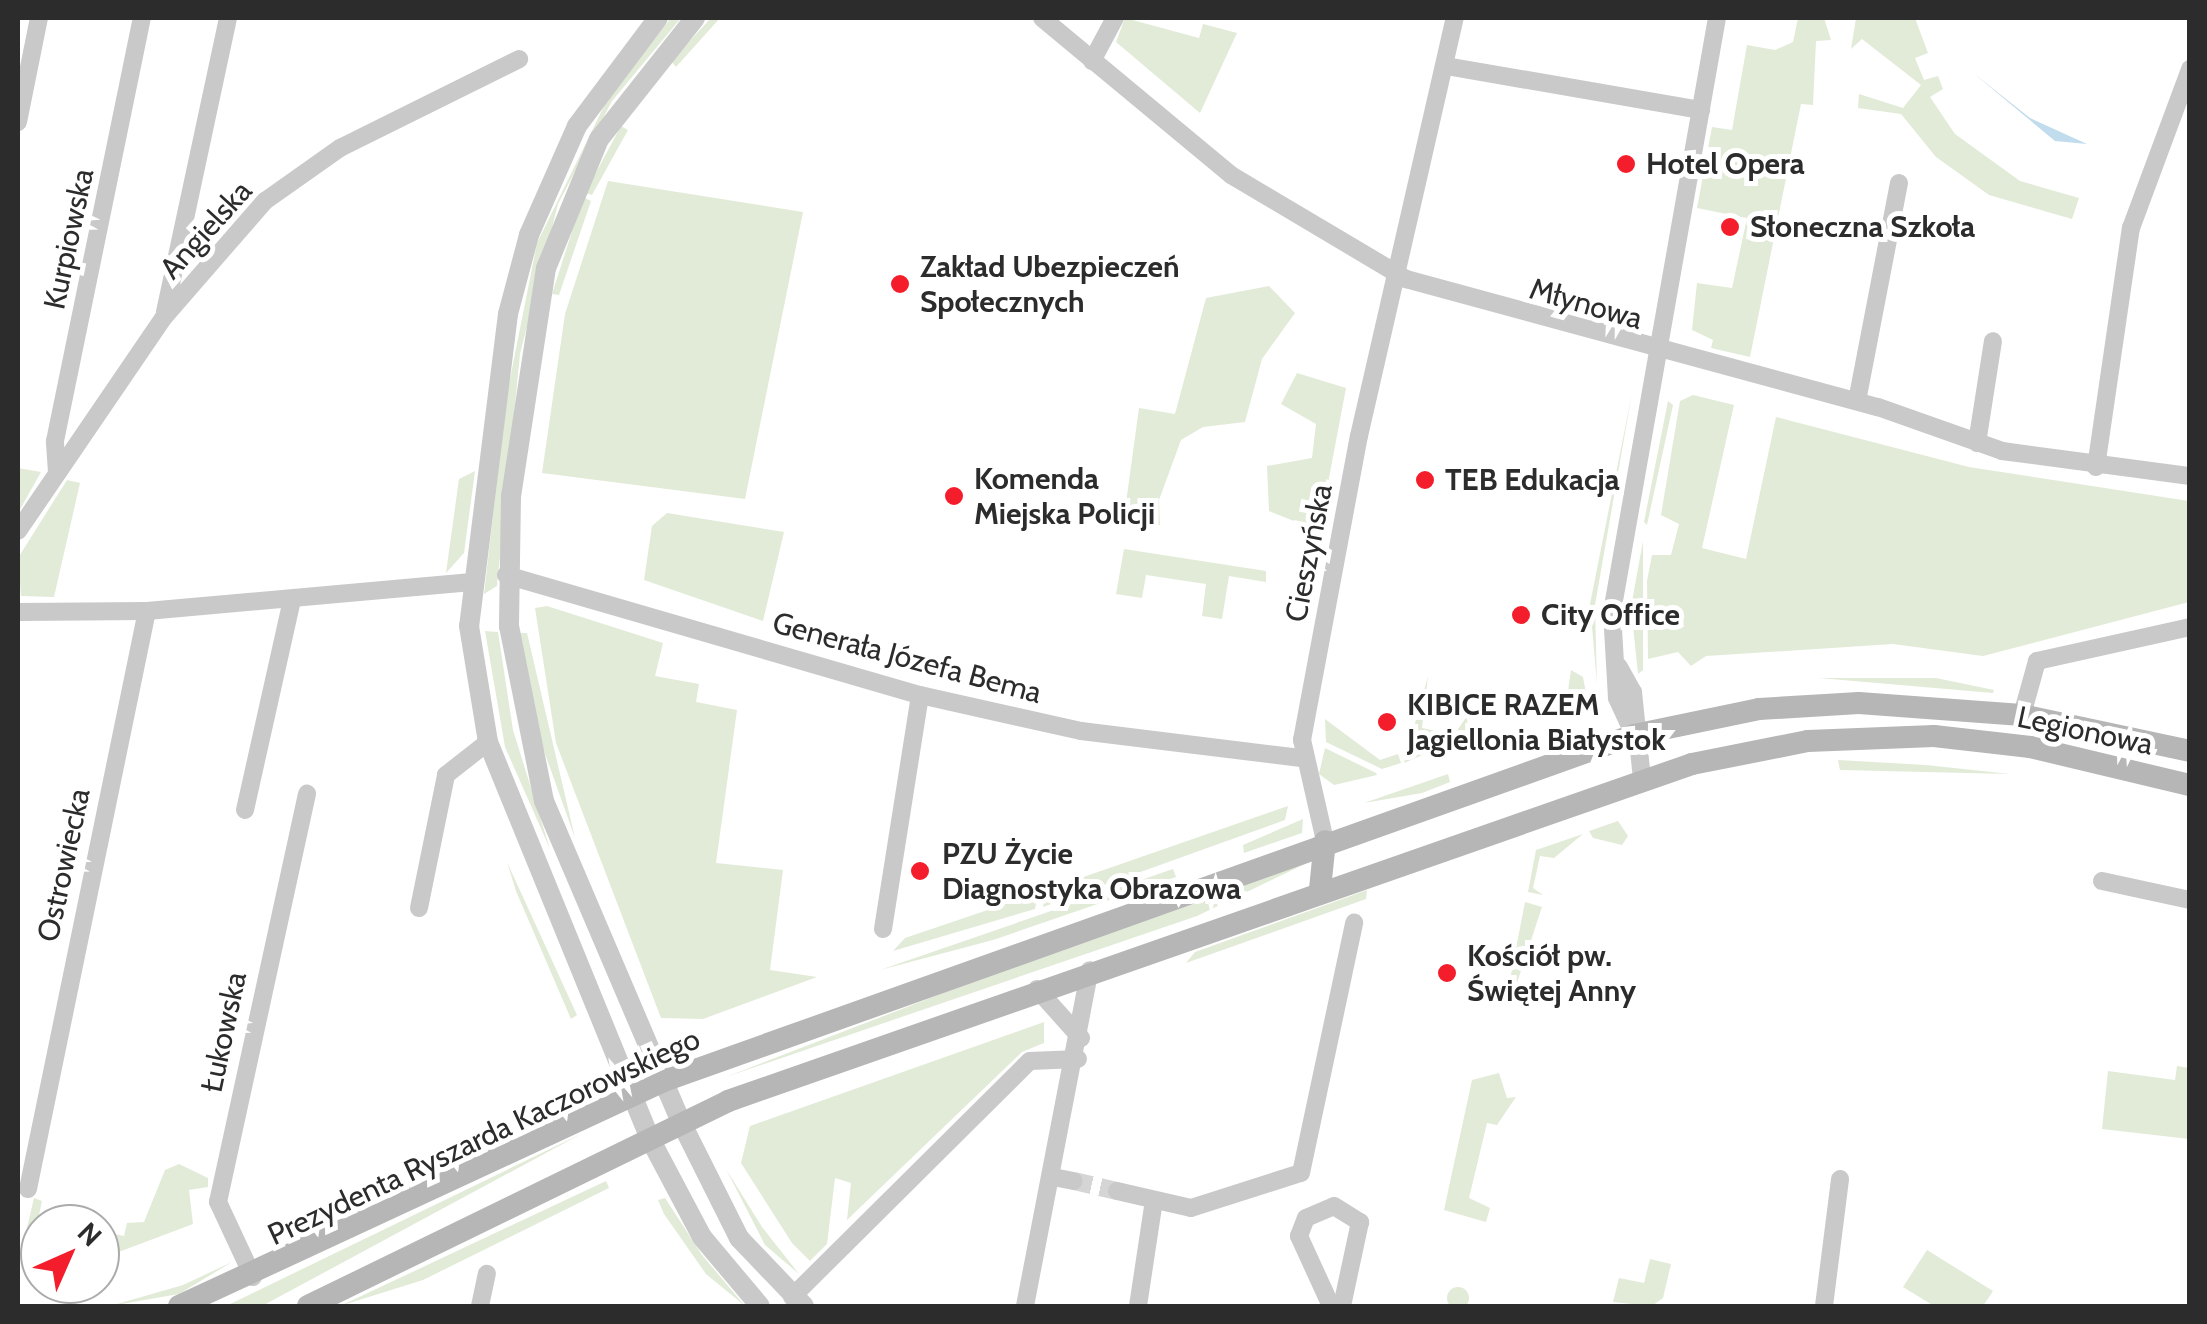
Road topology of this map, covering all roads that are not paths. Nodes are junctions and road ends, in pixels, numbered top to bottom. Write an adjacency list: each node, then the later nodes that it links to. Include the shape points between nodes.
1 (39, 18): 15 (street)
2 (142, 18): 24 (street, Kurpiowska, via 55,441)
3 (228, 18): 18 (street)
4 (658, 18): 27 (street, via 577,126 528,235 508,314)
5 (695, 18): 28 (street, via 599,139 560,225 533,332)
6 (1042, 18): 11 (street, Młynowa)
7 (1114, 18): 11 (street)
8 (1456, 18): 12 (street, Cieszyńska)
9 (1717, 18): 14 (street)
10 (519, 59): 18 (street, Angielska, via 340,148 265,201)
11 (1092, 60): 17 (street, Młynowa, via 1231,175)
12 (1446, 66): 14 (street); 17 (street, Cieszyńska)
13 (2190, 69): 23 (street, via 2131,228)
14 (1701, 110): 20 (street)
15 (18, 122)
16 (1899, 183): 21 (street)
17 (1398, 275): 20 (street, Młynowa); 41 (street, Cieszyńska)
18 (164, 317): 24 (street, Angielska)
19 (1993, 341): 22 (street)
20 (1659, 354): 21 (street, Młynowa); 37 (street, via 1612,612 1617,662 1632,692)
21 (1857, 401): 22 (street, Młynowa)
22 (1977, 443): 23 (street, Młynowa)
23 (2096, 467): 25 (street, Młynowa)
24 (57, 472): 26 (street, Angielska)
25 (2190, 476)
26 (18, 531)
27 (472, 582): 29 (street); 32 (street)
28 (506, 582): 32 (street); 34 (street, Generała Józefa Bema); 53 (street, via 533,765)
29 (292, 599): 30 (street); 45 (street)
30 (147, 610): 31 (street); 66 (street, Ostrowiecka)
31 (18, 612)
32 (469, 626): 38 (street)
33 (2190, 627): 36 (street, via 2037,662)
34 (920, 695): 41 (street, Generała Józefa Bema, via 1081,732); 52 (street)
35 (1760, 708): 36 (main road, Prezydenta Ryszarda Kaczorowskiego, via 1859,703); 37 (main road, Prezydenta Ryszarda Kaczorowskiego); 39 (main road)
36 (2022, 715): 40 (main road, Legionowa)
37 (1634, 735): 42 (street); 46 (main road, Prezydenta Ryszarda Kaczorowskiego)
38 (488, 742): 50 (street, via 446,775); 54 (street)
39 (1766, 748): 42 (main road); 43 (main road, Legionowa, via 1860,737 1968,740)
40 (2190, 751)
41 (1302, 758): 46 (street, Cieszyńska)
42 (1642, 779): 48 (main road)
43 (2190, 785)
44 (307, 794): 70 (street, Łukowska, via 218,1202)
45 (244, 810)
46 (1325, 841): 48 (main road); 59 (main road, Prezydenta Ryszarda Kaczorowskiego)
47 (2102, 881): 49 (street)
48 (1320, 889): 55 (main road)
49 (2190, 900)
50 (420, 908)
51 (1354, 923): 68 (street, via 1301,1173 1202,1206)
52 (882, 929)
53 (601, 934): 54 (street, via 591,948); 59 (street)
54 (568, 943): 60 (street)
55 (1090, 970): 56 (main road); 57 (street)
56 (1036, 990): 57 (street); 61 (main road)
57 (1080, 1038): 58 (street)
58 (1078, 1059): 63 (street); 71 (street, via 1030,1062)
59 (664, 1081): 60 (main road, Prezydenta Ryszarda Kaczorowskiego); 61 (street)
60 (633, 1095): 62 (street); 70 (main road, Prezydenta Ryszarda Kaczorowskiego)
61 (680, 1120): 62 (main road); 71 (street, via 727,1219)
62 (648, 1135): 73 (main road); 75 (street, via 702,1237)
63 (1053, 1177): 65 (street); 76 (street)
64 (1840, 1179): 80 (street)
65 (1074, 1181)
66 (28, 1189)
67 (1117, 1191): 68 (street)
68 (1163, 1196): 77 (street)
69 (487, 1274): 74 (street)
70 (253, 1277): 72 (main road, Prezydenta Ryszarda Kaczorowskiego)
71 (793, 1303)
72 (180, 1306)
73 (308, 1306)
74 (480, 1306)
75 (760, 1306)
76 (1025, 1306)
77 (1138, 1306)
78 (1331, 1306): 79 (street, via 1299,1236 1322,1208 1358,1216)
79 (1342, 1306)
80 (1824, 1306)

